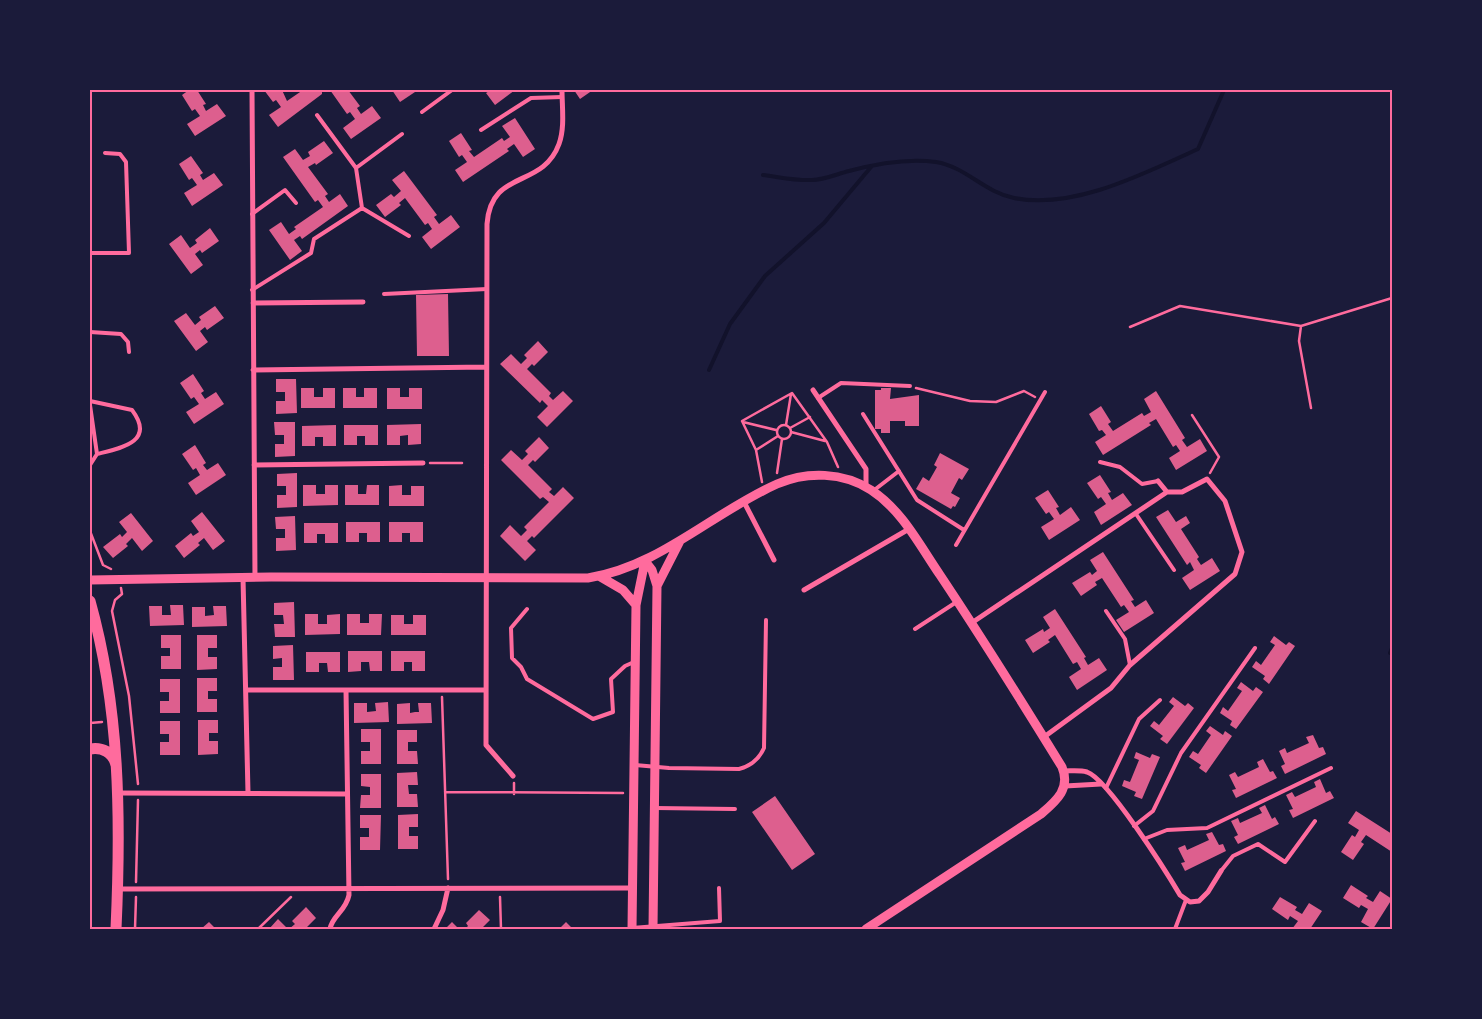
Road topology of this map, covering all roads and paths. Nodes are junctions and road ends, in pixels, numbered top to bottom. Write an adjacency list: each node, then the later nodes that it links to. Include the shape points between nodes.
1 (252, 90): 13 (street)
2 (452, 90): 5 (lane)
3 (562, 90): 4 (street)
4 (562, 97): 7 (lane, via 531,98); 16 (street, via 562,134 552,157 534,174 503,187 489,210)
5 (422, 112)
6 (317, 115): 10 (lane)
7 (481, 130)
8 (402, 134): 10 (lane)
9 (105, 154): 15 (lane, via 120,154 126,162 129,252)
10 (356, 168): 12 (lane)
11 (296, 203): 13 (lane, via 285,190)
12 (362, 208): 14 (lane); 17 (lane, via 314,239 311,253)
13 (252, 214): 17 (street)
14 (409, 236)
15 (90, 253)
16 (487, 289): 18 (lane); 26 (street)
17 (252, 290): 21 (street)
18 (384, 294)
19 (1392, 298): 22 (path)
20 (363, 302): 21 (street)
21 (253, 303): 27 (street)
22 (1301, 326): 23 (path, via 1180,306); 36 (path, via 1299,342)
23 (1130, 327)
24 (90, 332): 25 (lane, via 121,334 128,342)
25 (130, 352)
26 (486, 367): 27 (street); 76 (street)
27 (253, 370): 53 (street)
28 (910, 386): 32 (lane, via 841,383); 33 (path, via 970,401 996,402 1024,391)
29 (812, 390): 32 (street)
30 (1045, 392): 33 (lane)
31 (792, 393): 39 (path); 40 (path); 41 (path)
32 (818, 398): 59 (street, via 866,469)
33 (1041, 400): 65 (lane)
34 (90, 401): 48 (lane, via 132,410 140,427 138,437 130,445)
35 (90, 405): 48 (lane)
36 (1311, 408)
37 (863, 414): 54 (lane)
38 (1192, 414): 56 (path, via 1219,457)
39 (810, 417): 43 (path); 46 (path)
40 (742, 421): 42 (path); 47 (path)
41 (786, 425): 42 (path); 43 (path)
42 (777, 430): 44 (path)
43 (790, 430): 45 (path, via 789,436); 46 (path)
44 (778, 436): 45 (path); 47 (path)
45 (782, 439): 58 (path)
46 (827, 442): 55 (path)
47 (756, 450): 60 (path)
48 (97, 454): 52 (lane)
49 (1100, 462): 57 (lane, via 1120,467 1142,484)
50 (423, 463): 51 (path); 53 (street)
51 (462, 463)
52 (90, 465)
53 (254, 465): 75 (street)
54 (899, 471): 59 (lane); 65 (lane, via 917,500)
55 (842, 478): 58 (street, via 808,476); 59 (street)
56 (1207, 479): 61 (street, via 1182,492); 90 (street, via 1225,501 1242,552 1235,574)
57 (1158, 481): 61 (street)
58 (775, 485): 60 (street)
59 (870, 489): 64 (street, via 893,508)
60 (764, 491): 62 (street)
61 (1167, 492): 63 (street)
62 (744, 502): 67 (street); 69 (street)
63 (1136, 514): 71 (lane); 86 (street)
64 (908, 529): 79 (street); 81 (street)
65 (964, 530): 68 (lane)
66 (90, 531): 73 (path, via 103,565 114,570)
67 (681, 539): 70 (street); 78 (street)
68 (956, 545)
69 (774, 560)
70 (645, 561): 72 (street); 78 (street); 82 (street)
71 (1174, 570)
72 (599, 576): 76 (street); 82 (street, via 622,590)
73 (120, 578): 74 (street); 77 (street); 108 (path, via 122,594 115,600 112,611 129,696)
74 (243, 578): 75 (street); 91 (street)
75 (256, 578): 76 (street)
76 (484, 578): 94 (street)
77 (90, 580)
78 (657, 586): 99 (street)
79 (804, 590)
80 (90, 601): 101 (main road, via 108,675)
81 (958, 601): 86 (street); 87 (lane)
82 (636, 605): 89 (street)
83 (528, 609): 89 (lane, via 512,628 512,658 526,679 593,719 612,712 610,679)
84 (1106, 611): 90 (lane, via 1125,640)
85 (766, 620): 99 (lane, via 762,753 750,765 739,769)
86 (973, 622): 96 (street)
87 (915, 629)
88 (1255, 648): 115 (lane, via 1181,753 1153,811)
89 (636, 661): 98 (street)
90 (1130, 665): 96 (street, via 1111,688)
91 (246, 690): 92 (street); 109 (street)
92 (346, 690): 93 (street); 111 (street)
93 (442, 690): 94 (street); 106 (path)
94 (485, 690): 103 (street, via 486,745)
95 (1160, 700): 105 (lane, via 1139,720)
96 (1044, 737): 102 (street)
97 (90, 749): 101 (main road, via 108,752 115,760)
98 (635, 765): 99 (lane); 110 (street)
99 (655, 768): 112 (street)
100 (1331, 768): 116 (lane, via 1207,828 1167,830)
101 (117, 771): 107 (main road)
102 (1064, 771): 104 (street); 105 (street, via 1089,772)
103 (513, 776)
104 (1064, 786): 105 (street); 135 (street, via 1059,798 1040,814)
105 (1104, 786): 115 (street)
106 (445, 792): 110 (path); 118 (path)
107 (117, 793): 108 (street); 122 (main road)
108 (138, 793): 109 (street); 123 (path)
109 (248, 793): 111 (street)
110 (634, 793): 120 (street)
111 (346, 794): 125 (street)
112 (654, 808): 113 (lane); 127 (street)
113 (734, 809)
114 (1315, 821): 117 (lane, via 1285,862 1258,844 1233,856)
115 (1134, 826): 116 (street)
116 (1144, 839): 126 (street)
117 (1221, 871): 126 (street, via 1199,901)
118 (448, 888): 119 (street); 125 (street); 133 (street)
119 (500, 888): 120 (street); 134 (path)
120 (633, 888): 128 (street)
121 (719, 888): 127 (lane, via 720,921)
122 (118, 889): 123 (street); 129 (main road)
123 (136, 889): 124 (street); 130 (path)
124 (300, 889): 125 (street); 131 (path)
125 (349, 889): 132 (street, via 346,905)
126 (1186, 900): 136 (lane)
127 (653, 927): 128 (lane)
128 (632, 928)
129 (116, 929)
130 (135, 929)
131 (258, 929)
132 (330, 929)
133 (434, 929)
134 (502, 929)
135 (866, 929)
136 (1175, 929)

